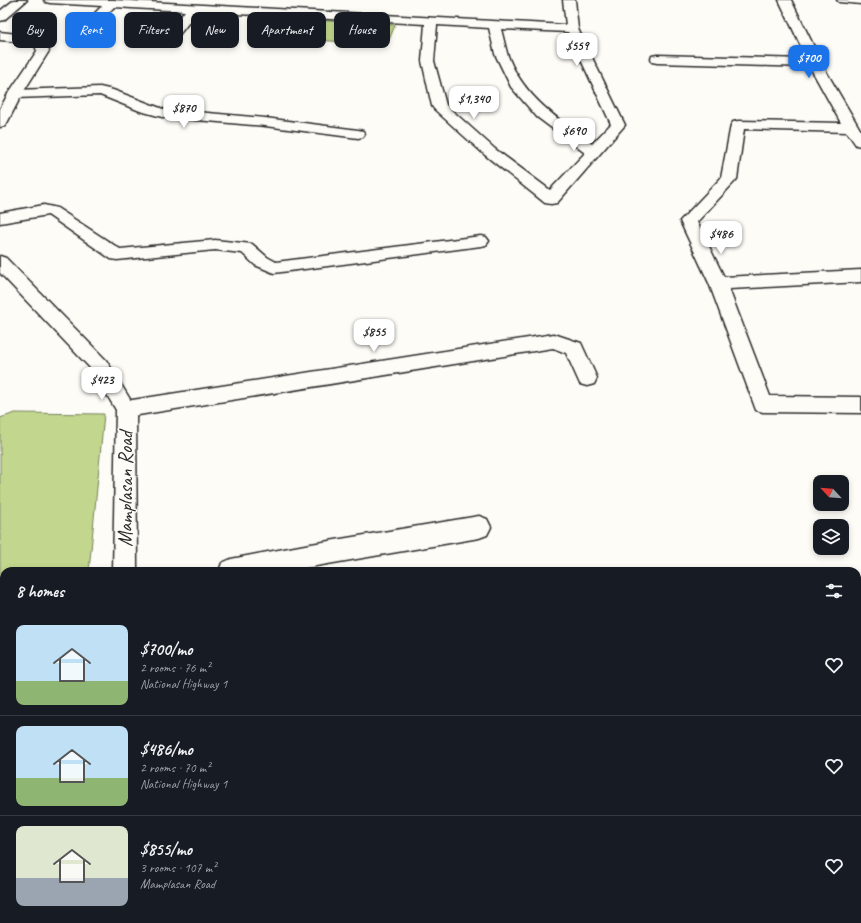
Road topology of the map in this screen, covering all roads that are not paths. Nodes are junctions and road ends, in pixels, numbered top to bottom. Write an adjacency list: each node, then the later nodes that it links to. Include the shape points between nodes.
1 (22, 0): 10 (main road)
2 (50, 0): 7 (main road)
3 (569, 0): 14 (main road)
4 (786, 0): 17 (main road)
5 (842, 0): 6 (main road)
6 (861, 1)
7 (111, 4): 8 (main road); 9 (main road)
8 (193, 9): 11 (main road); 12 (main road)
9 (103, 12)
10 (0, 17)
11 (431, 21): 13 (main road); 23 (main road, via 428,61 438,106 490,152 550,199)
12 (183, 22)
13 (494, 25): 14 (main road); 23 (main road, via 501,54 516,84 542,114)
14 (572, 29): 23 (main road, via 618,125)
15 (0, 36): 18 (main road, via 39,40 43,51)
16 (657, 59): 17 (main road)
17 (814, 63): 20 (main road)
18 (15, 94): 19 (main road); 21 (main road, via 100,91 162,113 265,122)
19 (0, 122)
20 (851, 128): 22 (main road); 28 (main road, via 738,125 729,179 688,221)
21 (358, 134)
22 (861, 142)
23 (592, 152)
24 (0, 218): 25 (lane, via 44,210 52,211 117,255 215,244 246,248 274,268)
25 (481, 241)
26 (0, 262): 31 (main road, Mamplasan Road, via 99,365)
27 (861, 276): 28 (main road)
28 (718, 282): 30 (main road, via 763,404)
29 (587, 378): 31 (main road, via 574,348 554,341)
30 (861, 405)
31 (126, 409): 33 (main road, Mamplasan Road)
32 (479, 527): 34 (main road)
33 (125, 567)
34 (251, 567)

